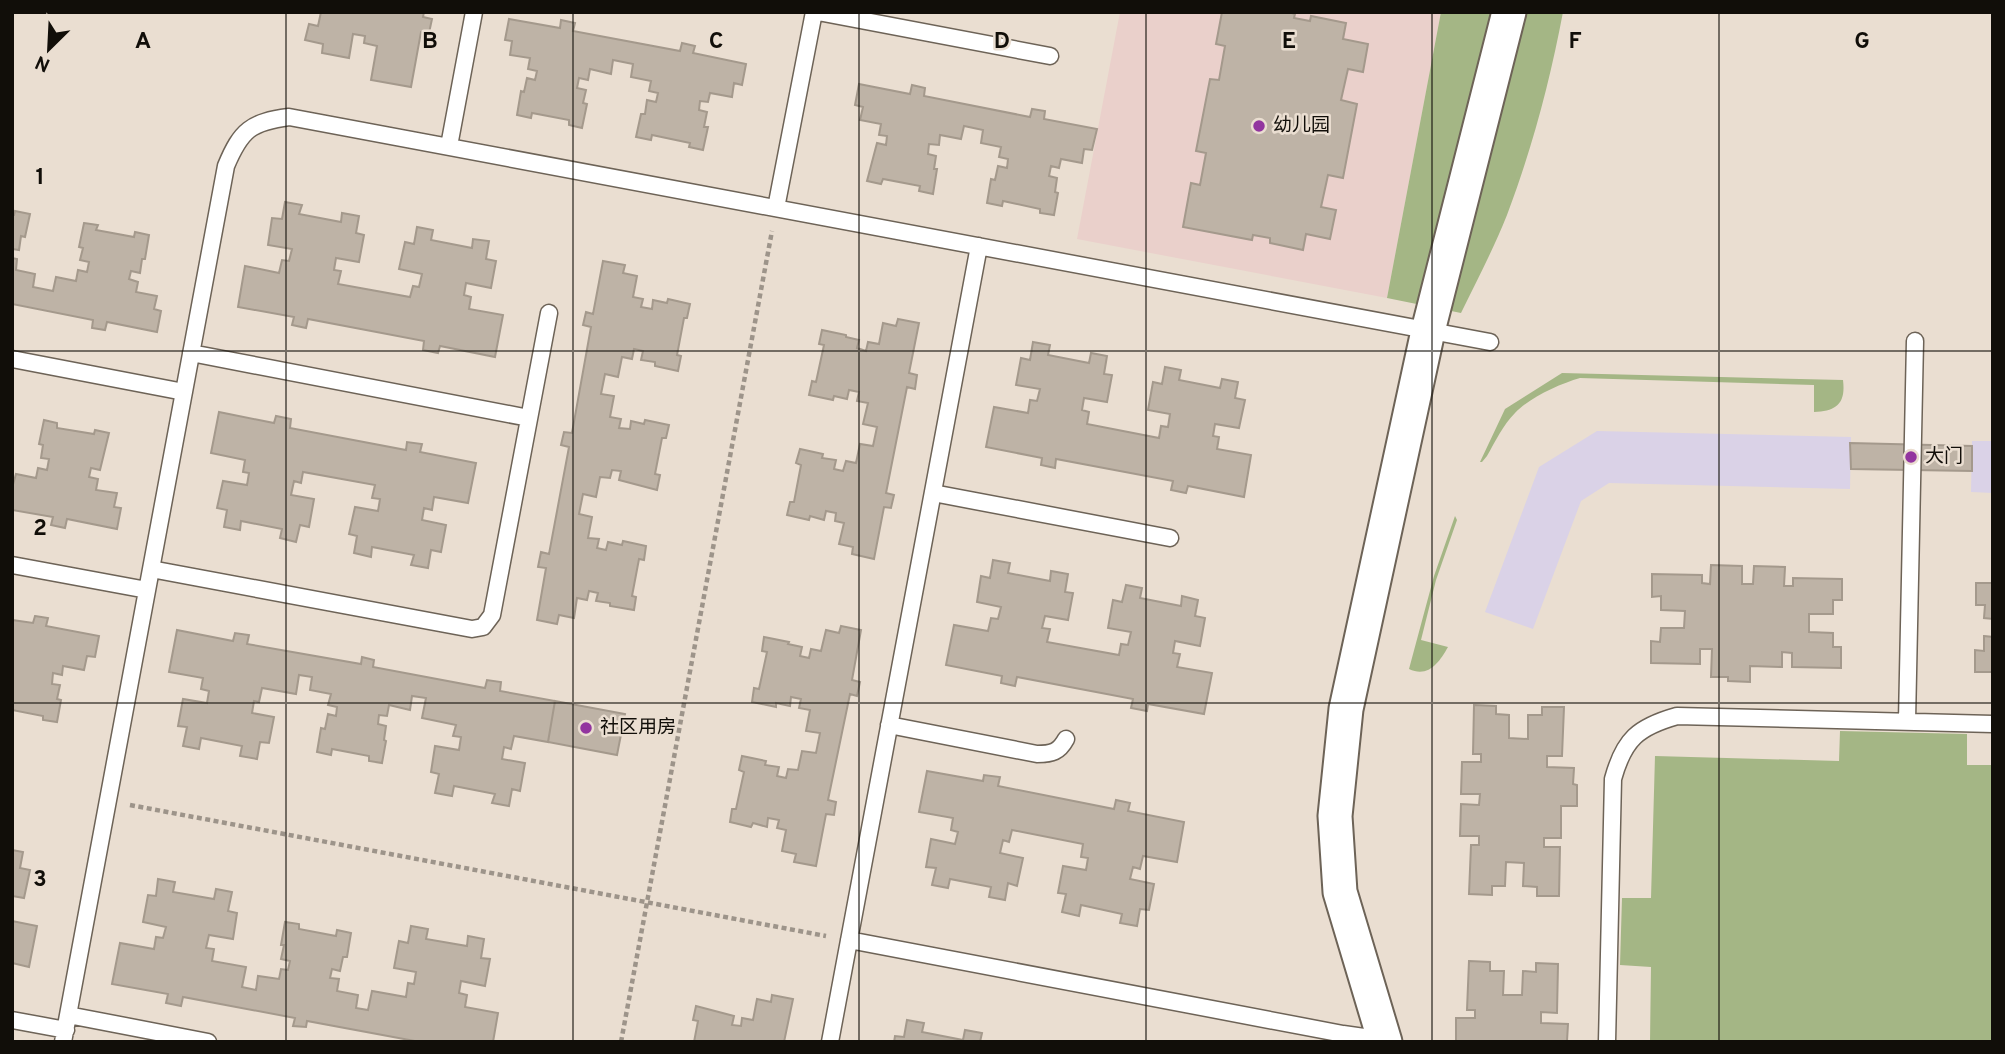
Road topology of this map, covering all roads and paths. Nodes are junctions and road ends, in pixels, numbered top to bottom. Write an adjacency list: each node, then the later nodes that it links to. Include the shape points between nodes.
1 (474, 12): 5 (lane)
2 (816, 12): 4 (lane); 6 (lane)
3 (1509, 12): 9 (street)
4 (1050, 56)
5 (449, 146): 6 (lane); 12 (lane, via 289,117 251,126 235,144 226,166)
6 (776, 208): 7 (lane); 26 (path)
7 (979, 246): 9 (lane); 16 (lane)
8 (549, 313): 15 (lane)
9 (1428, 331): 11 (lane); 30 (street, via 1346,709 1335,816 1340,892)
10 (1915, 341): 21 (lane)
11 (1490, 342)
12 (191, 353): 14 (lane); 15 (lane)
13 (12, 359): 14 (lane)
14 (184, 392): 19 (lane)
15 (529, 418): 19 (lane, via 492,615 483,627 472,629)
16 (933, 493): 17 (lane); 23 (lane)
17 (1170, 538)
18 (12, 565): 20 (lane)
19 (151, 569): 20 (lane)
20 (148, 590): 25 (lane)
21 (1907, 721): 22 (lane); 34 (lane, via 1677,716 1653,723 1632,738 1613,779)
22 (1993, 724)
23 (889, 725): 24 (lane, via 1037,754 1050,754); 27 (lane)
24 (1066, 739)
25 (108, 801): 26 (path); 29 (lane)
26 (647, 903): 27 (path); 32 (path)
27 (849, 940): 30 (lane); 33 (lane)
28 (12, 1020): 29 (lane)
29 (66, 1029): 31 (lane)
30 (1385, 1041)
31 (208, 1042)
32 (621, 1042)
33 (830, 1042)
34 (1607, 1042)

